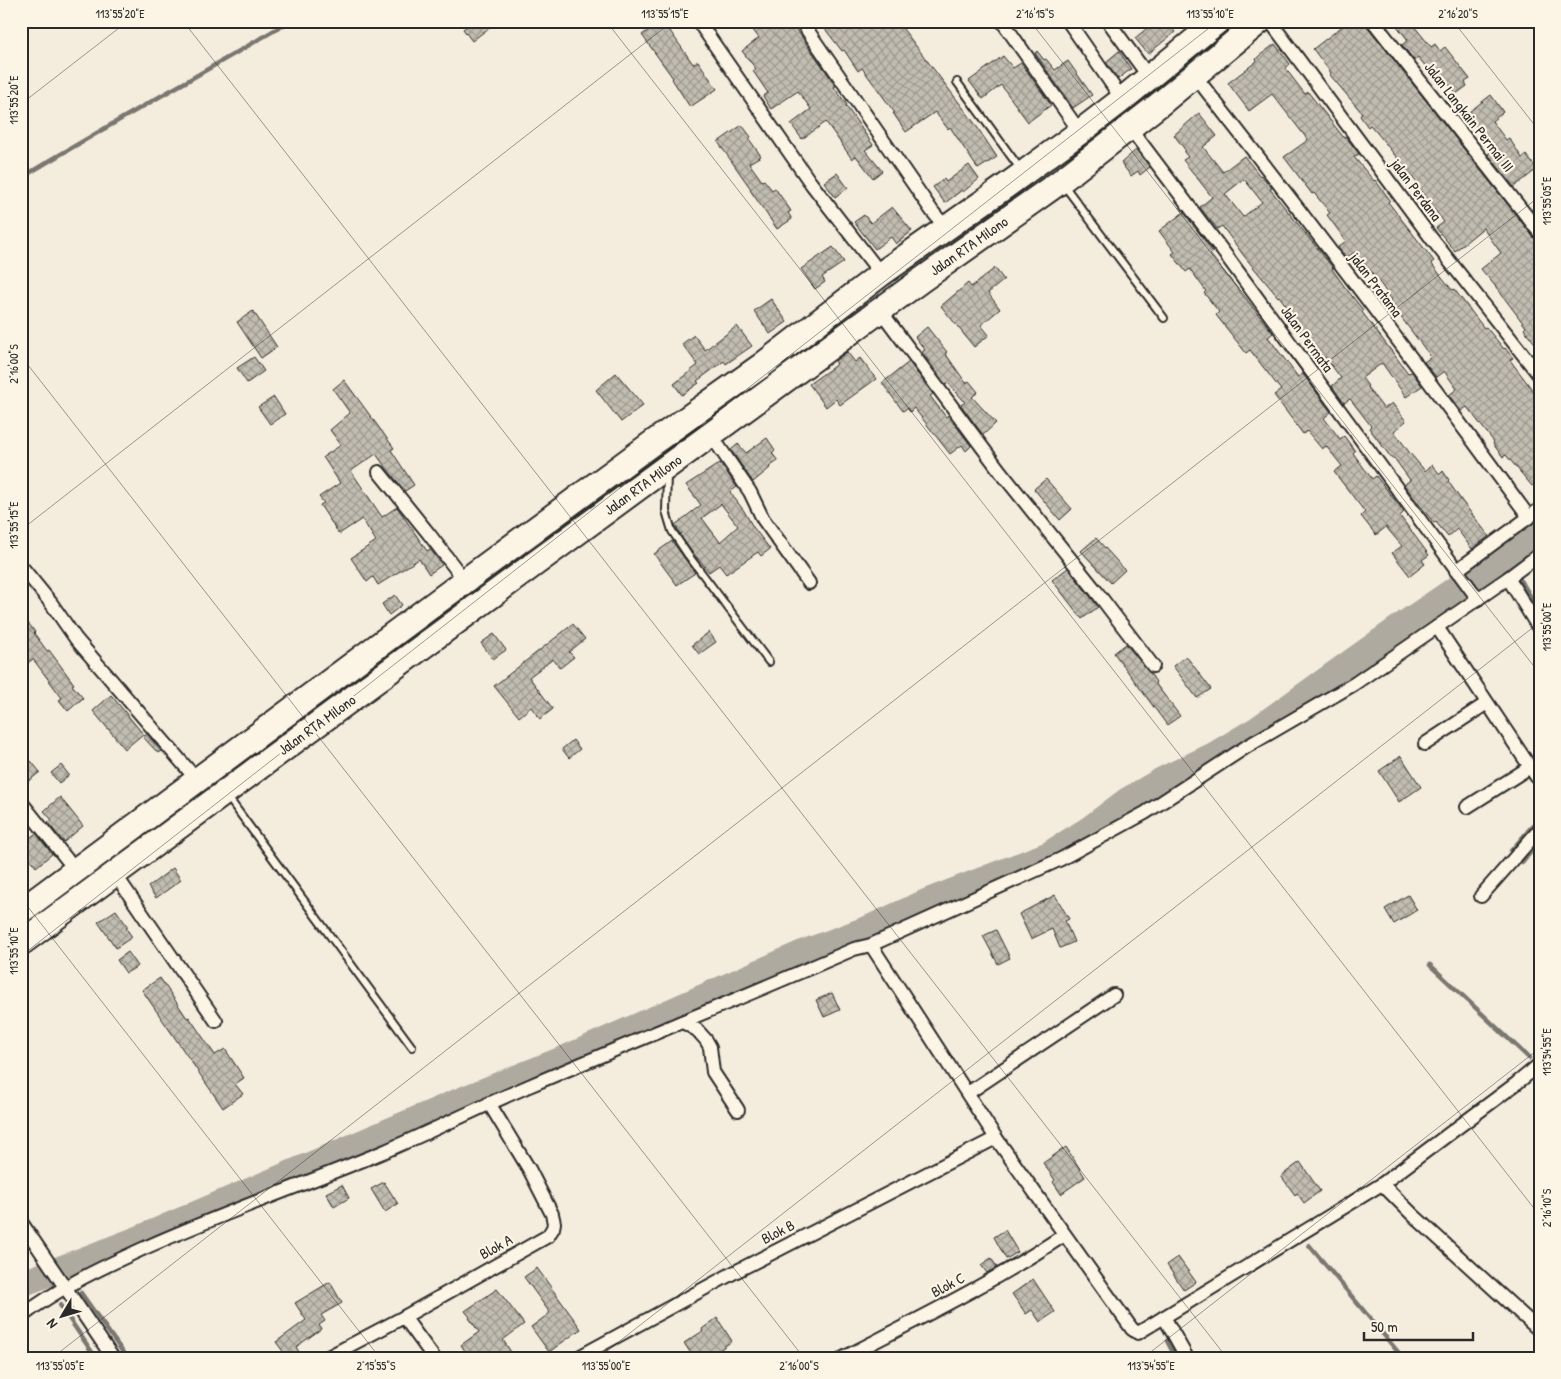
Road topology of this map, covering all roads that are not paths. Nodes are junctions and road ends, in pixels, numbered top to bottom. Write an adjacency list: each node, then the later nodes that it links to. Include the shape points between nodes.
1 (698, 21): 21 (street, via 810,182)
2 (802, 21): 18 (street)
3 (1002, 21): 15 (street)
4 (1068, 21): 13 (street)
5 (1108, 21): 11 (street)
6 (1218, 21): 11 (highway, Jalan RTA Milono)
7 (1260, 21): 10 (highway, Jalan RTA Milono)
8 (1270, 21): 25 (street, jalan Perdana, via 1432,239)
9 (1373, 21): 19 (street, Jalan Langkain Permai III)
10 (1195, 76): 14 (highway, Jalan RTA Milono); 30 (street, jalan Pratama, via 1447,404)
11 (1149, 77): 13 (highway, Jalan RTA Milono)
12 (957, 82): 16 (lane)
13 (1122, 99): 15 (highway, Jalan RTA Milono)
14 (1130, 128): 17 (highway, Jalan RTA Milono); 33 (street, Jalan Permata)
15 (1080, 132): 16 (highway, Jalan RTA Milono)
16 (1024, 173): 18 (highway, Jalan RTA Milono)
17 (1061, 181): 22 (highway, Jalan RTA Milono); 24 (lane)
18 (946, 228): 20 (highway, Jalan RTA Milono)
19 (1540, 233)
20 (903, 259): 21 (highway, Jalan RTA Milono); 22 (highway)
21 (880, 274): 27 (highway, Jalan RTA Milono, via 760,366)
22 (920, 281): 23 (highway, Jalan RTA Milono)
23 (880, 310): 26 (highway, Jalan RTA Milono); 41 (street)
24 (1164, 318)
25 (1540, 376)
26 (711, 435): 27 (highway, Jalan RTA Milono); 36 (street, via 750,492 763,519)
27 (659, 456): 35 (highway, Jalan RTA Milono); 40 (lane, via 672,531); 47 (highway, Jalan RTA Milono)
28 (379, 472): 35 (street)
29 (1540, 509): 30 (street)
30 (1529, 517): 33 (street)
31 (1540, 554): 34 (street)
32 (21, 566): 45 (street, via 76,639)
33 (1458, 573): 37 (street, Jalan Permata)
34 (1508, 578): 37 (street); 39 (street)
35 (465, 581): 45 (highway, Jalan RTA Milono)
36 (809, 583)
37 (1478, 600): 38 (street)
38 (1437, 628): 42 (street); 58 (street, via 1354,684 1145,813 1061,859)
39 (1540, 630)
40 (769, 662)
41 (1153, 666)
42 (1487, 703): 43 (street); 44 (street)
43 (1425, 744)
44 (1530, 767): 46 (street); 49 (street)
45 (197, 780): 50 (highway, Jalan RTA Milono)
46 (1540, 782)
47 (224, 793): 52 (highway, Jalan RTA Milono); 62 (lane)
48 (21, 802): 53 (street)
49 (1467, 807)
50 (133, 828): 52 (highway); 53 (highway, Jalan RTA Milono)
51 (1540, 829): 55 (street)
52 (150, 849): 54 (highway, Jalan RTA Milono)
53 (75, 871): 56 (highway, Jalan RTA Milono)
54 (115, 874): 57 (highway, Jalan RTA Milono); 60 (street)
55 (1481, 896)
56 (21, 911)
57 (21, 943)
58 (871, 945): 61 (street, via 854,949); 64 (street)
59 (1114, 995): 64 (street)
60 (216, 1021)
61 (683, 1022): 65 (street); 66 (street, via 706,1040 713,1072)
62 (412, 1047)
63 (1540, 1064): 68 (street)
64 (968, 1093): 67 (street)
65 (489, 1103): 71 (street, via 384,1151 208,1220 106,1266); 73 (street, Blok A, via 543,1196 552,1214 553,1228 548,1236)
66 (738, 1110)
67 (996, 1138): 70 (street); 79 (street, Blok B, via 733,1273)
68 (1382, 1184): 74 (street); 75 (street)
69 (21, 1222): 71 (street)
70 (1064, 1236): 74 (street, via 1135,1332 1142,1332); 80 (street, Blok C, via 957,1299)
71 (66, 1288): 72 (street); 76 (street)
72 (21, 1317)
73 (404, 1317): 77 (street, Blok A); 78 (street)
74 (1164, 1318): 81 (street)
75 (1540, 1331)
76 (113, 1358)
77 (326, 1358)
78 (434, 1358)
79 (577, 1358)
80 (843, 1358)
81 (1187, 1358)

